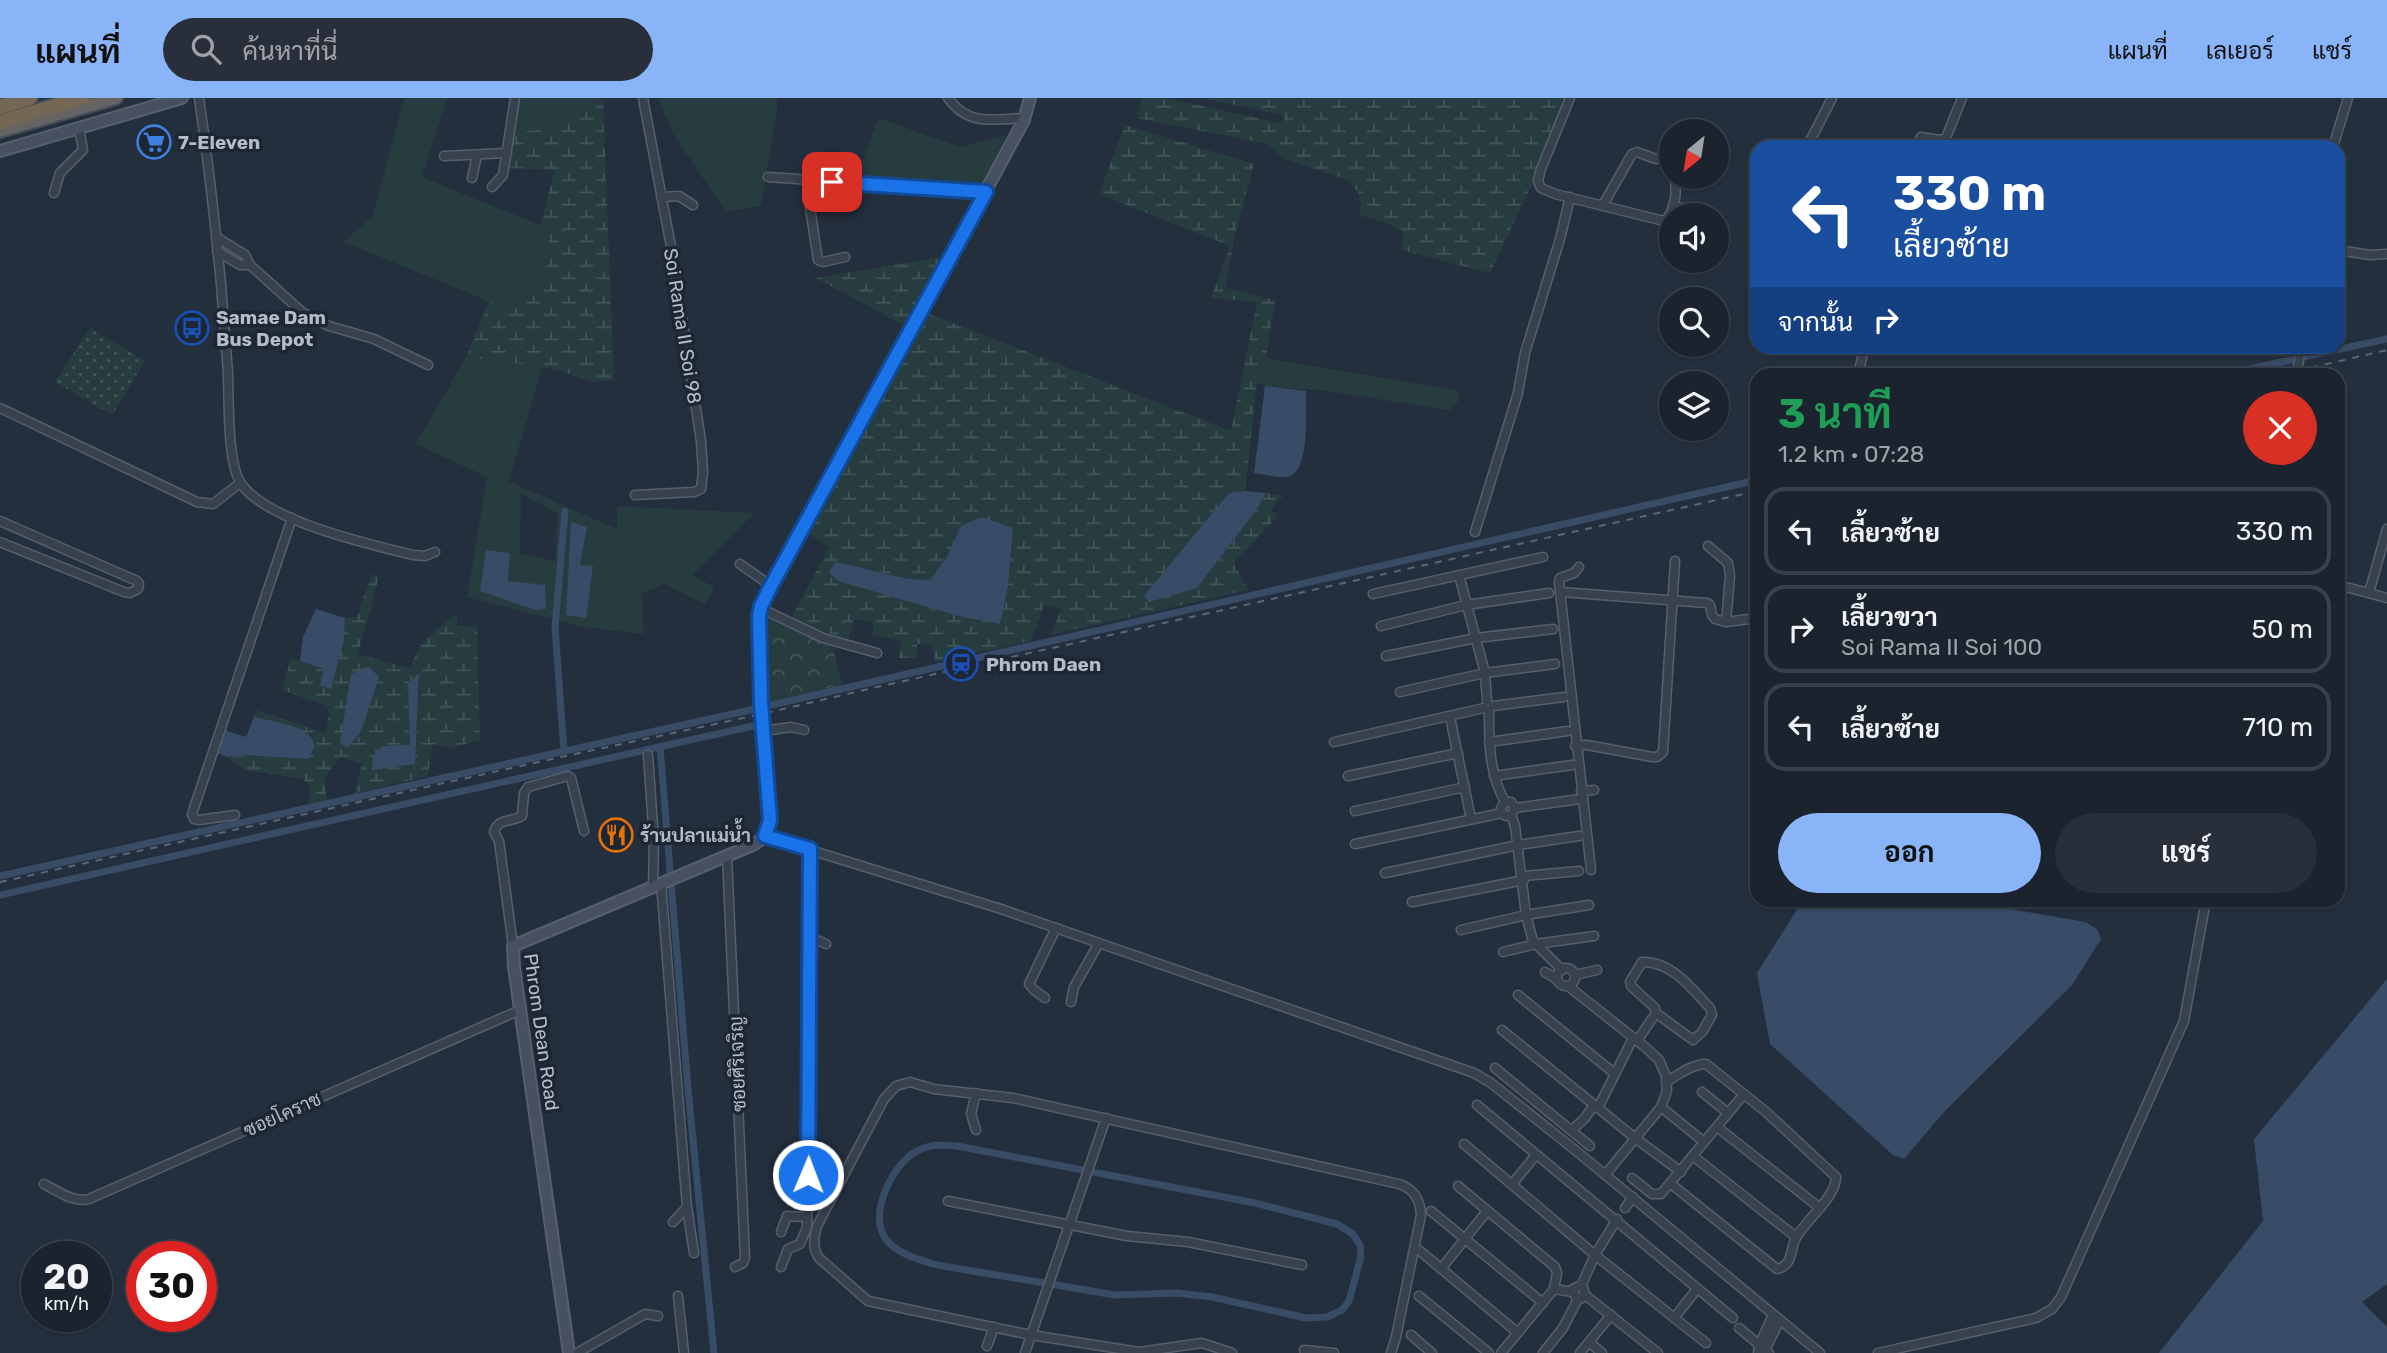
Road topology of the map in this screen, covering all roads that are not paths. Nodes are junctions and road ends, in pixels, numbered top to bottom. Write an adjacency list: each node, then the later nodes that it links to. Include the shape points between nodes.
1 (32, 98): 14 (highway)
2 (82, 98): 16 (highway)
3 (116, 98): 16 (highway)
4 (182, 98): 17 (main road)
5 (199, 98): 39 (street)
6 (515, 98): 24 (street)
7 (643, 98): 34 (street, Soi Rama II Soi 98)
8 (948, 98): 15 (street, via 961,114 971,117)
9 (1030, 98): 15 (main road)
10 (1570, 98): 35 (street, via 1538,181 1545,190)
11 (1832, 98): 18 (street)
12 (1962, 98): 20 (street, via 1946,138)
13 (2348, 98): 22 (street)
14 (4, 106)
15 (1025, 118): 32 (main road)
16 (1, 127)
17 (79, 128): 23 (main road); 33 (street, via 83,150 60,173)
18 (1811, 140)
19 (1918, 140): 21 (street)
20 (1940, 140)
21 (1940, 140)
22 (2335, 140)
23 (0, 151)
24 (507, 153): 25 (street); 31 (street, via 503,175)
25 (477, 155): 26 (street); 28 (street)
26 (444, 156)
27 (1656, 159): 37 (street, via 1632,154)
28 (472, 177)
29 (768, 177): 30 (street)
30 (809, 180): 32 (street); 43 (street, via 818,260)
31 (492, 187)
32 (986, 192): 63 (main road)
33 (54, 193)
34 (662, 197): 36 (street, via 679,196); 48 (street, Soi Rama II Soi 98, via 701,441 703,480 701,489 694,492)
35 (1570, 197): 37 (street); 52 (street)
36 (694, 205)
37 (1603, 205): 38 (street)
38 (1659, 220)
39 (216, 237): 40 (street); 44 (street, via 245,255)
40 (217, 251): 44 (street, via 240,265); 47 (street, via 232,446)
41 (2345, 251): 42 (street)
42 (2387, 254)
43 (845, 257)
44 (250, 265): 45 (street, via 314,320 374,339)
45 (428, 365)
46 (0, 408): 47 (street, via 197,502 213,504)
47 (240, 483): 49 (street)
48 (635, 495)
49 (292, 518): 56 (street, via 413,555); 104 (street, via 192,814 199,820)
50 (0, 521): 53 (street)
51 (2387, 529): 67 (street)
52 (1475, 532)
53 (42, 539): 57 (street); 57 (street, via 137,581 138,589 124,592)
54 (0, 542): 57 (street)
55 (1708, 546): 74 (street, via 1728,563)
56 (435, 552)
57 (34, 556)
58 (1543, 557): 62 (street)
59 (1675, 561): 70 (street)
60 (740, 564): 63 (street)
61 (1579, 567): 65 (street, via 1560,578)
62 (1459, 575): 68 (street); 71 (street)
63 (771, 586): 72 (main road)
64 (2345, 587): 67 (street)
65 (1559, 592): 70 (street); 91 (street)
66 (1549, 593): 71 (street)
67 (2369, 593): 69 (street)
68 (1373, 594)
69 (2387, 598)
70 (1674, 599): 74 (street, via 1707,603 1715,619); 91 (street, via 1661,755)
71 (1466, 605): 75 (street); 77 (street)
72 (760, 608): 78 (street, via 823,638); 87 (main road)
73 (1750, 619): 74 (street)
74 (1726, 622)
75 (1381, 626)
76 (1553, 629): 77 (street)
77 (1476, 638): 79 (street); 81 (street)
78 (877, 653)
79 (1386, 656)
80 (1555, 664): 81 (street)
81 (1485, 673): 82 (street); 84 (street)
82 (1400, 692)
83 (1564, 697): 84 (street)
84 (1488, 706): 85 (street); 89 (street)
85 (1450, 716): 90 (street); 92 (street)
86 (804, 730): 87 (street)
87 (764, 731): 107 (main road, via 770,820)
88 (1568, 731): 89 (street)
89 (1489, 741): 96 (street)
90 (1334, 742)
91 (1575, 746): 99 (street)
92 (1458, 753): 95 (street); 97 (street)
93 (648, 755): 117 (street, via 654,840)
94 (1572, 765): 96 (street)
95 (1348, 776)
96 (1493, 776): 100 (street)
97 (1465, 788): 101 (street); 105 (street)
98 (1594, 790): 99 (street)
99 (1580, 795): 102 (street); 113 (street)
100 (1505, 802): 102 (street, via 1511,802); 103 (street)
101 (1355, 811)
102 (1513, 812): 103 (street); 110 (street)
103 (1502, 813): 105 (street)
104 (234, 815)
105 (1471, 819): 109 (street)
106 (584, 831): 129 (street, via 568,776 528,787 522,816 495,826)
107 (765, 836): 111 (street); 112 (main road, Phrom Dean Road)
108 (1579, 836): 110 (street)
109 (1355, 844)
110 (1518, 845): 115 (street); 116 (street)
111 (810, 849): 122 (street); 125 (street)
112 (727, 856): 117 (main road, Phrom Dean Road); 189 (street, ซอยศิริเจริญ, via 745,1258)
113 (1591, 870)
114 (1579, 871): 116 (street)
115 (1385, 873)
116 (1523, 878): 118 (street); 121 (street)
117 (664, 881): 129 (main road, Phrom Dean Road); 173 (street)
118 (1412, 902)
119 (1589, 905): 121 (street)
120 (2205, 907): 228 (street, via 2184,1021 2062,1297 2036,1318)
121 (1526, 915): 123 (street); 128 (street)
122 (1056, 928): 126 (street); 138 (street, via 1029,984)
123 (1461, 930)
124 (1594, 936): 128 (street)
125 (810, 937): 127 (street); 178 (street)
126 (1099, 943): 139 (street, via 1074,987); 165 (street, via 1474,1073)
127 (826, 944)
128 (1536, 944): 130 (street); 131 (street)
129 (513, 946): 140 (main road, Phrom Dean Road)
130 (1503, 952)
131 (1562, 970): 134 (street, via 1570,969); 135 (street)
132 (1597, 970): 134 (street)
133 (1545, 972): 135 (street)
134 (1575, 975): 136 (street)
135 (1558, 980): 136 (street)
136 (1568, 986): 143 (street)
137 (1518, 995): 145 (street)
138 (1045, 998)
139 (1071, 1002)
140 (520, 1010): 167 (street, ซอยโคราช, via 89,1199 82,1201); 213 (main road, Phrom Dean Road)
141 (1656, 1013): 141 (street, via 1693,1040 1713,1015 1675,972 1644,961 1630,982); 143 (street)
142 (1502, 1030): 151 (street)
143 (1635, 1039): 145 (street); 146 (street, via 1659,1060)
144 (1495, 1068): 156 (street)
145 (1615, 1074): 151 (street)
146 (1666, 1082): 149 (street, via 1701,1063); 152 (street)
147 (1702, 1091): 153 (street)
148 (976, 1093): 154 (street); 157 (street, via 971,1114); 203 (street, via 910,1082 890,1091 822,1216 814,1250 868,1301)
149 (1744, 1094): 153 (street); 175 (street, via 1836,1177)
150 (1476, 1105): 162 (street)
151 (1596, 1106): 156 (street, via 1579,1125); 158 (street)
152 (1661, 1107): 158 (street); 159 (street)
153 (1728, 1113): 155 (street)
154 (1106, 1118): 181 (street); 219 (street, via 1411,1189 1419,1200 1421,1215)
155 (1717, 1127): 159 (street); 175 (street)
156 (1569, 1128): 161 (street)
157 (976, 1130)
158 (1635, 1138): 164 (street); 165 (street)
159 (1704, 1142): 163 (street)
160 (1464, 1144): 168 (street)
161 (1590, 1146)
162 (1536, 1155): 168 (street); 179 (street)
163 (1693, 1156): 164 (street); 183 (street)
164 (1681, 1172): 169 (street)
165 (1605, 1174): 171 (street)
166 (1632, 1178): 169 (street, via 1657,1196)
167 (44, 1184)
168 (1511, 1184): 187 (street)
169 (1671, 1184): 183 (street, via 1777,1269 1792,1258)
170 (1458, 1186): 177 (street)
171 (1633, 1197): 174 (street); 202 (street)
172 (948, 1201): 181 (street)
173 (687, 1207): 180 (street); 186 (street)
174 (1625, 1208)
175 (1819, 1208): 183 (street)
176 (1431, 1211): 184 (street)
177 (1488, 1211): 184 (street); 192 (street, via 1555,1267)
178 (807, 1217): 182 (street, via 787,1216); 190 (street, via 803,1238 788,1249)
179 (1616, 1220): 187 (street); 193 (street)
180 (673, 1222)
181 (1070, 1225): 188 (street); 206 (street)
182 (781, 1232)
183 (1796, 1237)
184 (1465, 1239): 191 (street); 197 (street)
185 (1420, 1251): 191 (street)
186 (694, 1253)
187 (1595, 1255): 194 (street, via 1581,1286 1575,1287); 200 (street)
188 (1302, 1265)
189 (735, 1267)
190 (781, 1267)
191 (1441, 1269): 205 (street)
192 (1554, 1289): 194 (street); 197 (street)
193 (1697, 1289): 200 (street); 201 (street)
194 (1579, 1295): 198 (street); 223 (street, via 1563,1328)
195 (678, 1296): 215 (street)
196 (1419, 1296): 221 (street)
197 (1543, 1303): 205 (street)
198 (1611, 1315): 208 (street); 226 (street)
199 (658, 1316): 214 (street, via 645,1314)
200 (1674, 1318): 209 (street)
201 (1733, 1318)
202 (1777, 1318): 212 (street); 227 (street)
203 (995, 1327): 206 (street); 210 (street)
204 (1739, 1328): 212 (street)
205 (1518, 1332): 222 (street)
206 (1031, 1335): 216 (street); 217 (street, via 1139,1352 1202,1343)
207 (1411, 1335): 220 (street)
208 (1589, 1342): 224 (street); 225 (street)
209 (1706, 1343)
210 (987, 1346)
211 (1304, 1350): 218 (street)
212 (1763, 1351)
213 (569, 1353)
214 (577, 1353)
215 (684, 1353)
216 (1025, 1353)
217 (1232, 1353)
218 (1334, 1353)
219 (1391, 1353)
220 (1432, 1353)
221 (1489, 1353)
222 (1501, 1353)
223 (1543, 1353)
224 (1580, 1353)
225 (1602, 1353)
226 (1658, 1353)
227 (1820, 1353)
228 (1878, 1353)

